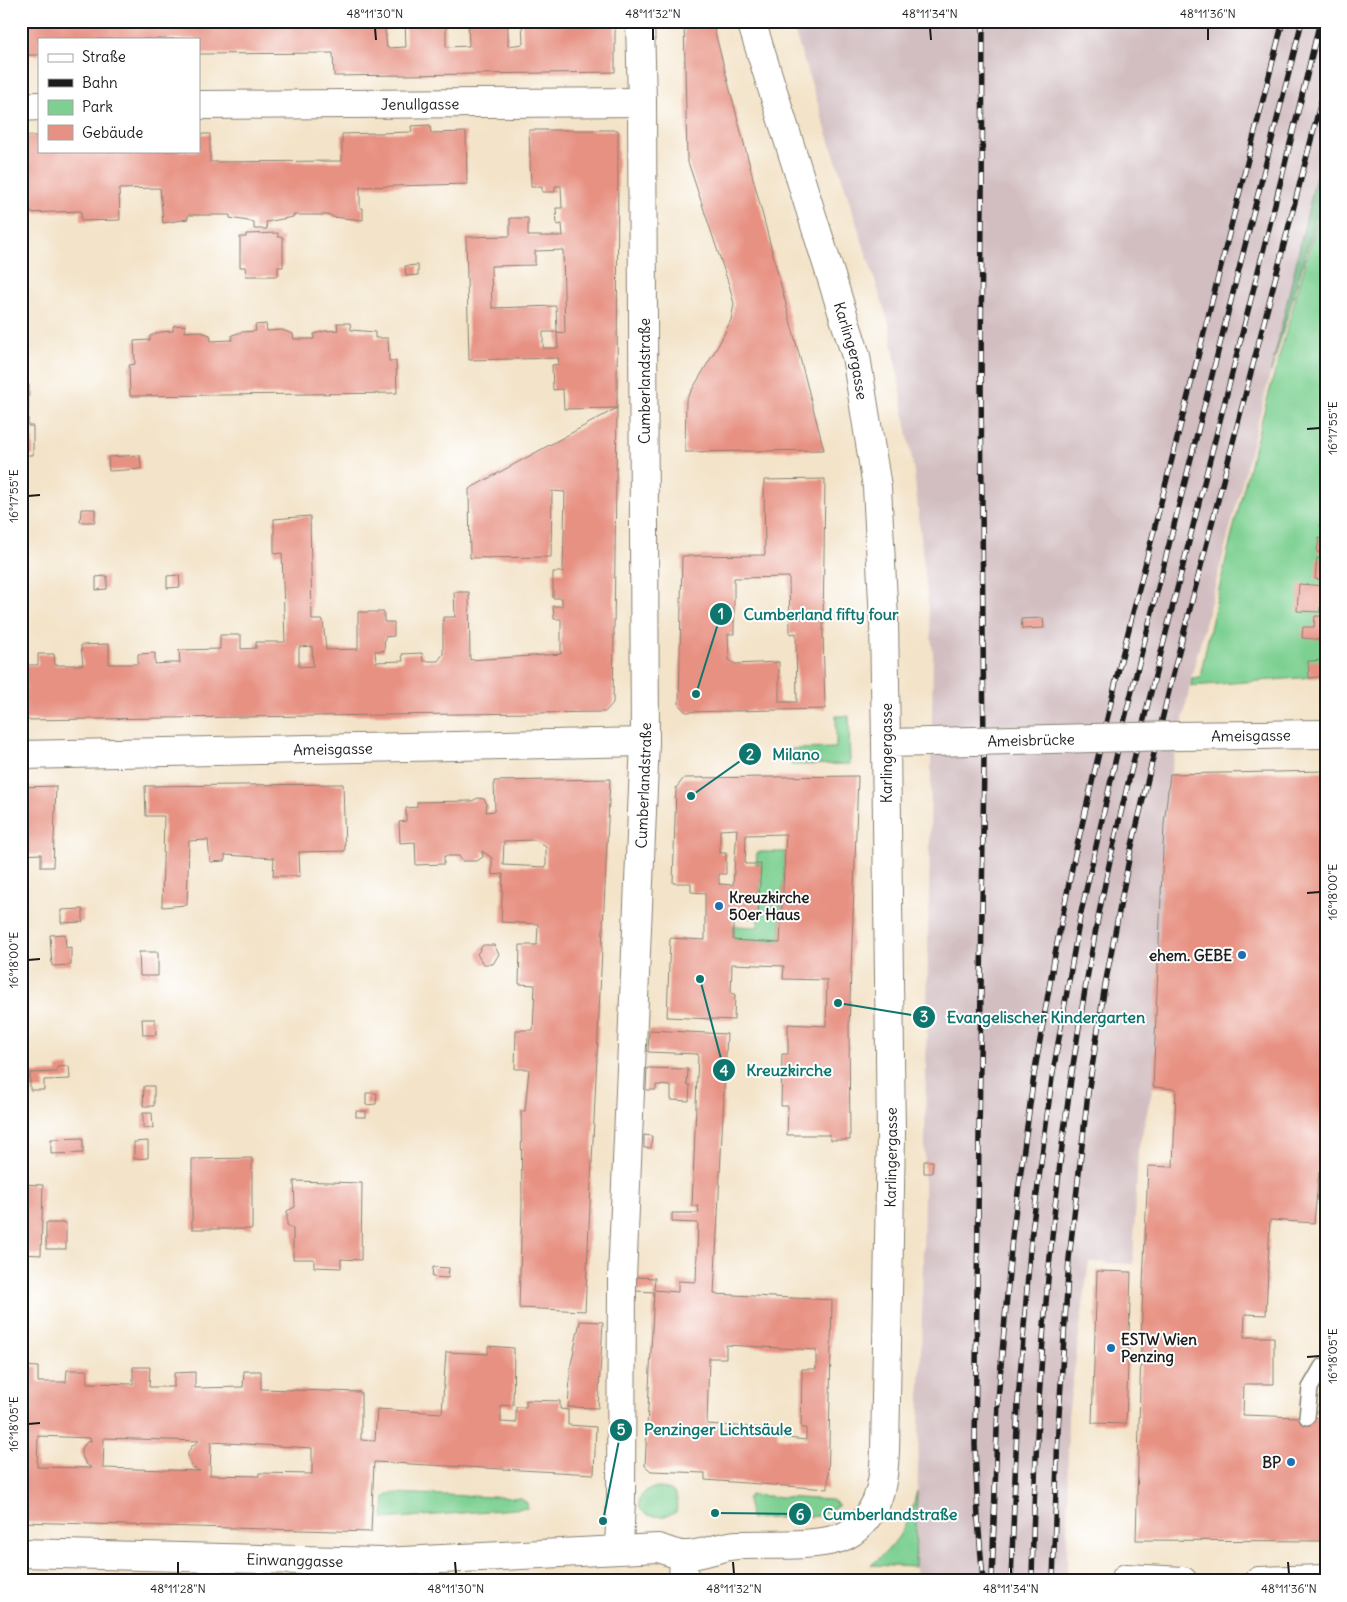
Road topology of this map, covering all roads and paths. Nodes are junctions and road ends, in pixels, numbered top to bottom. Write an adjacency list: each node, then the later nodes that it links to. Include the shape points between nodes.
1 (640, 21): 3 (street, Cumberlandstraße)
2 (751, 21): 10 (street, Karlingergasse, via 856,356 877,487)
3 (642, 102): 4 (street, Jenullgasse); 9 (street, Cumberlandstraße)
4 (200, 105)
5 (38, 106): 6 (street)
6 (21, 107)
7 (1326, 734): 8 (street, Ameisgasse)
8 (1176, 736): 10 (street, Ameisbrücke, bridge)
9 (645, 742): 11 (street, Ameisgasse); 15 (street, Cumberlandstraße, via 622,1278)
10 (886, 743): 14 (street, Karlingergasse, via 891,1134 885,1451 883,1480)
11 (21, 755)
12 (1326, 1366): 13 (lane, via 1322,1367 1310,1388)
13 (1307, 1417)
14 (876, 1501): 17 (street, Einwanggasse, via 856,1529 840,1538 816,1543 726,1545)
15 (619, 1549): 16 (street, Einwanggasse, via 383,1562); 17 (street, Einwanggasse)
16 (21, 1553)
17 (675, 1561)
18 (1126, 1578): 20 (street)
19 (1326, 1580): 21 (street)
20 (1183, 1581)
21 (1259, 1581)

